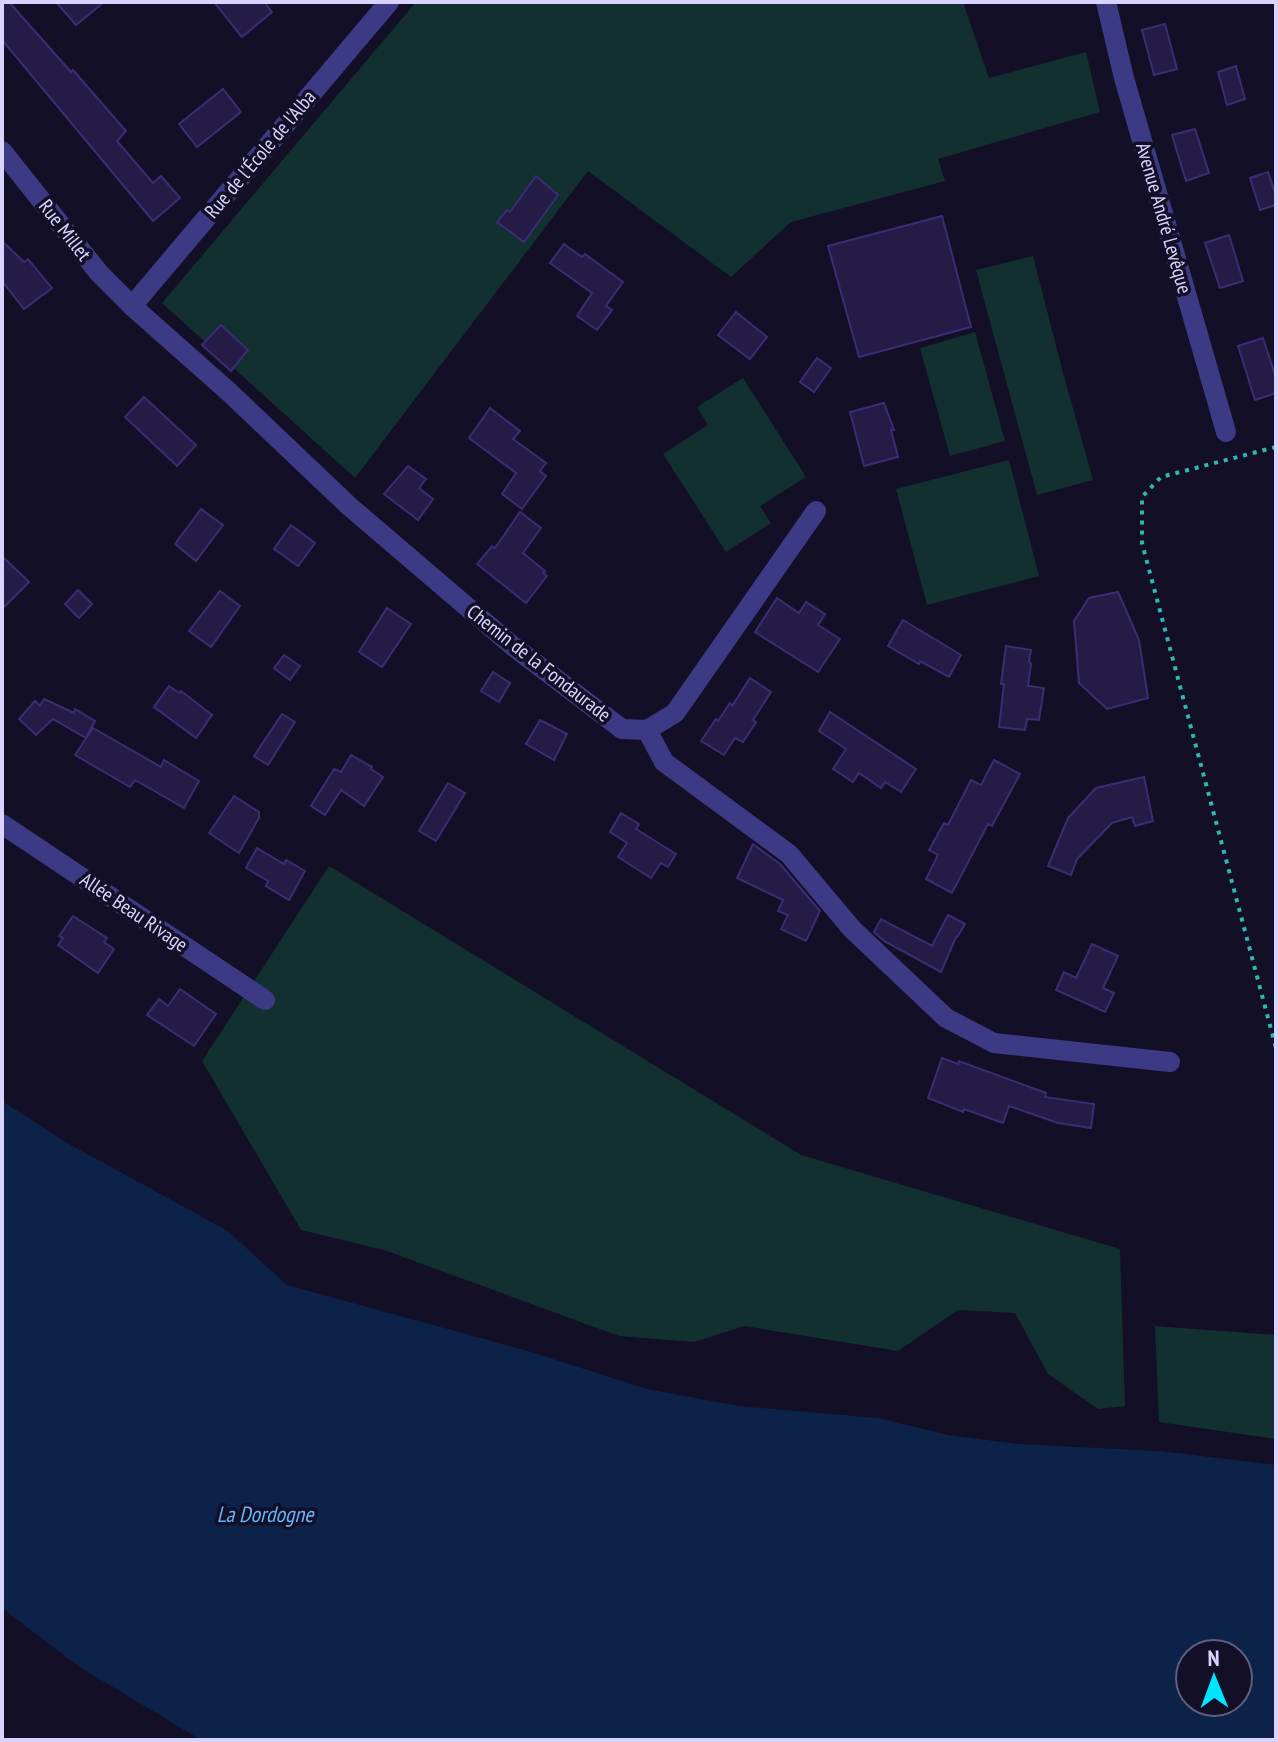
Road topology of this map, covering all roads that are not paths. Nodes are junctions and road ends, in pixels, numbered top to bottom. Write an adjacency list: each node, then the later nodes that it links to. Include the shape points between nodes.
1 (389, 2): 4 (street, Rue de l'École de l'Alba)
2 (1106, 2): 5 (street, Avenue André Levêque)
3 (2, 151): 4 (street, Rue Millet, via 99,273)
4 (132, 306): 7 (street, Chemin de la Fondaurade, via 349,506 514,647 622,729)
5 (1226, 432)
6 (816, 511): 7 (street, via 675,713)
7 (647, 730): 10 (street, via 664,762 789,854 852,929 946,1018 994,1043)
8 (2, 824): 9 (street, Allée Beau Rivage)
9 (265, 1000)
10 (1170, 1062)

